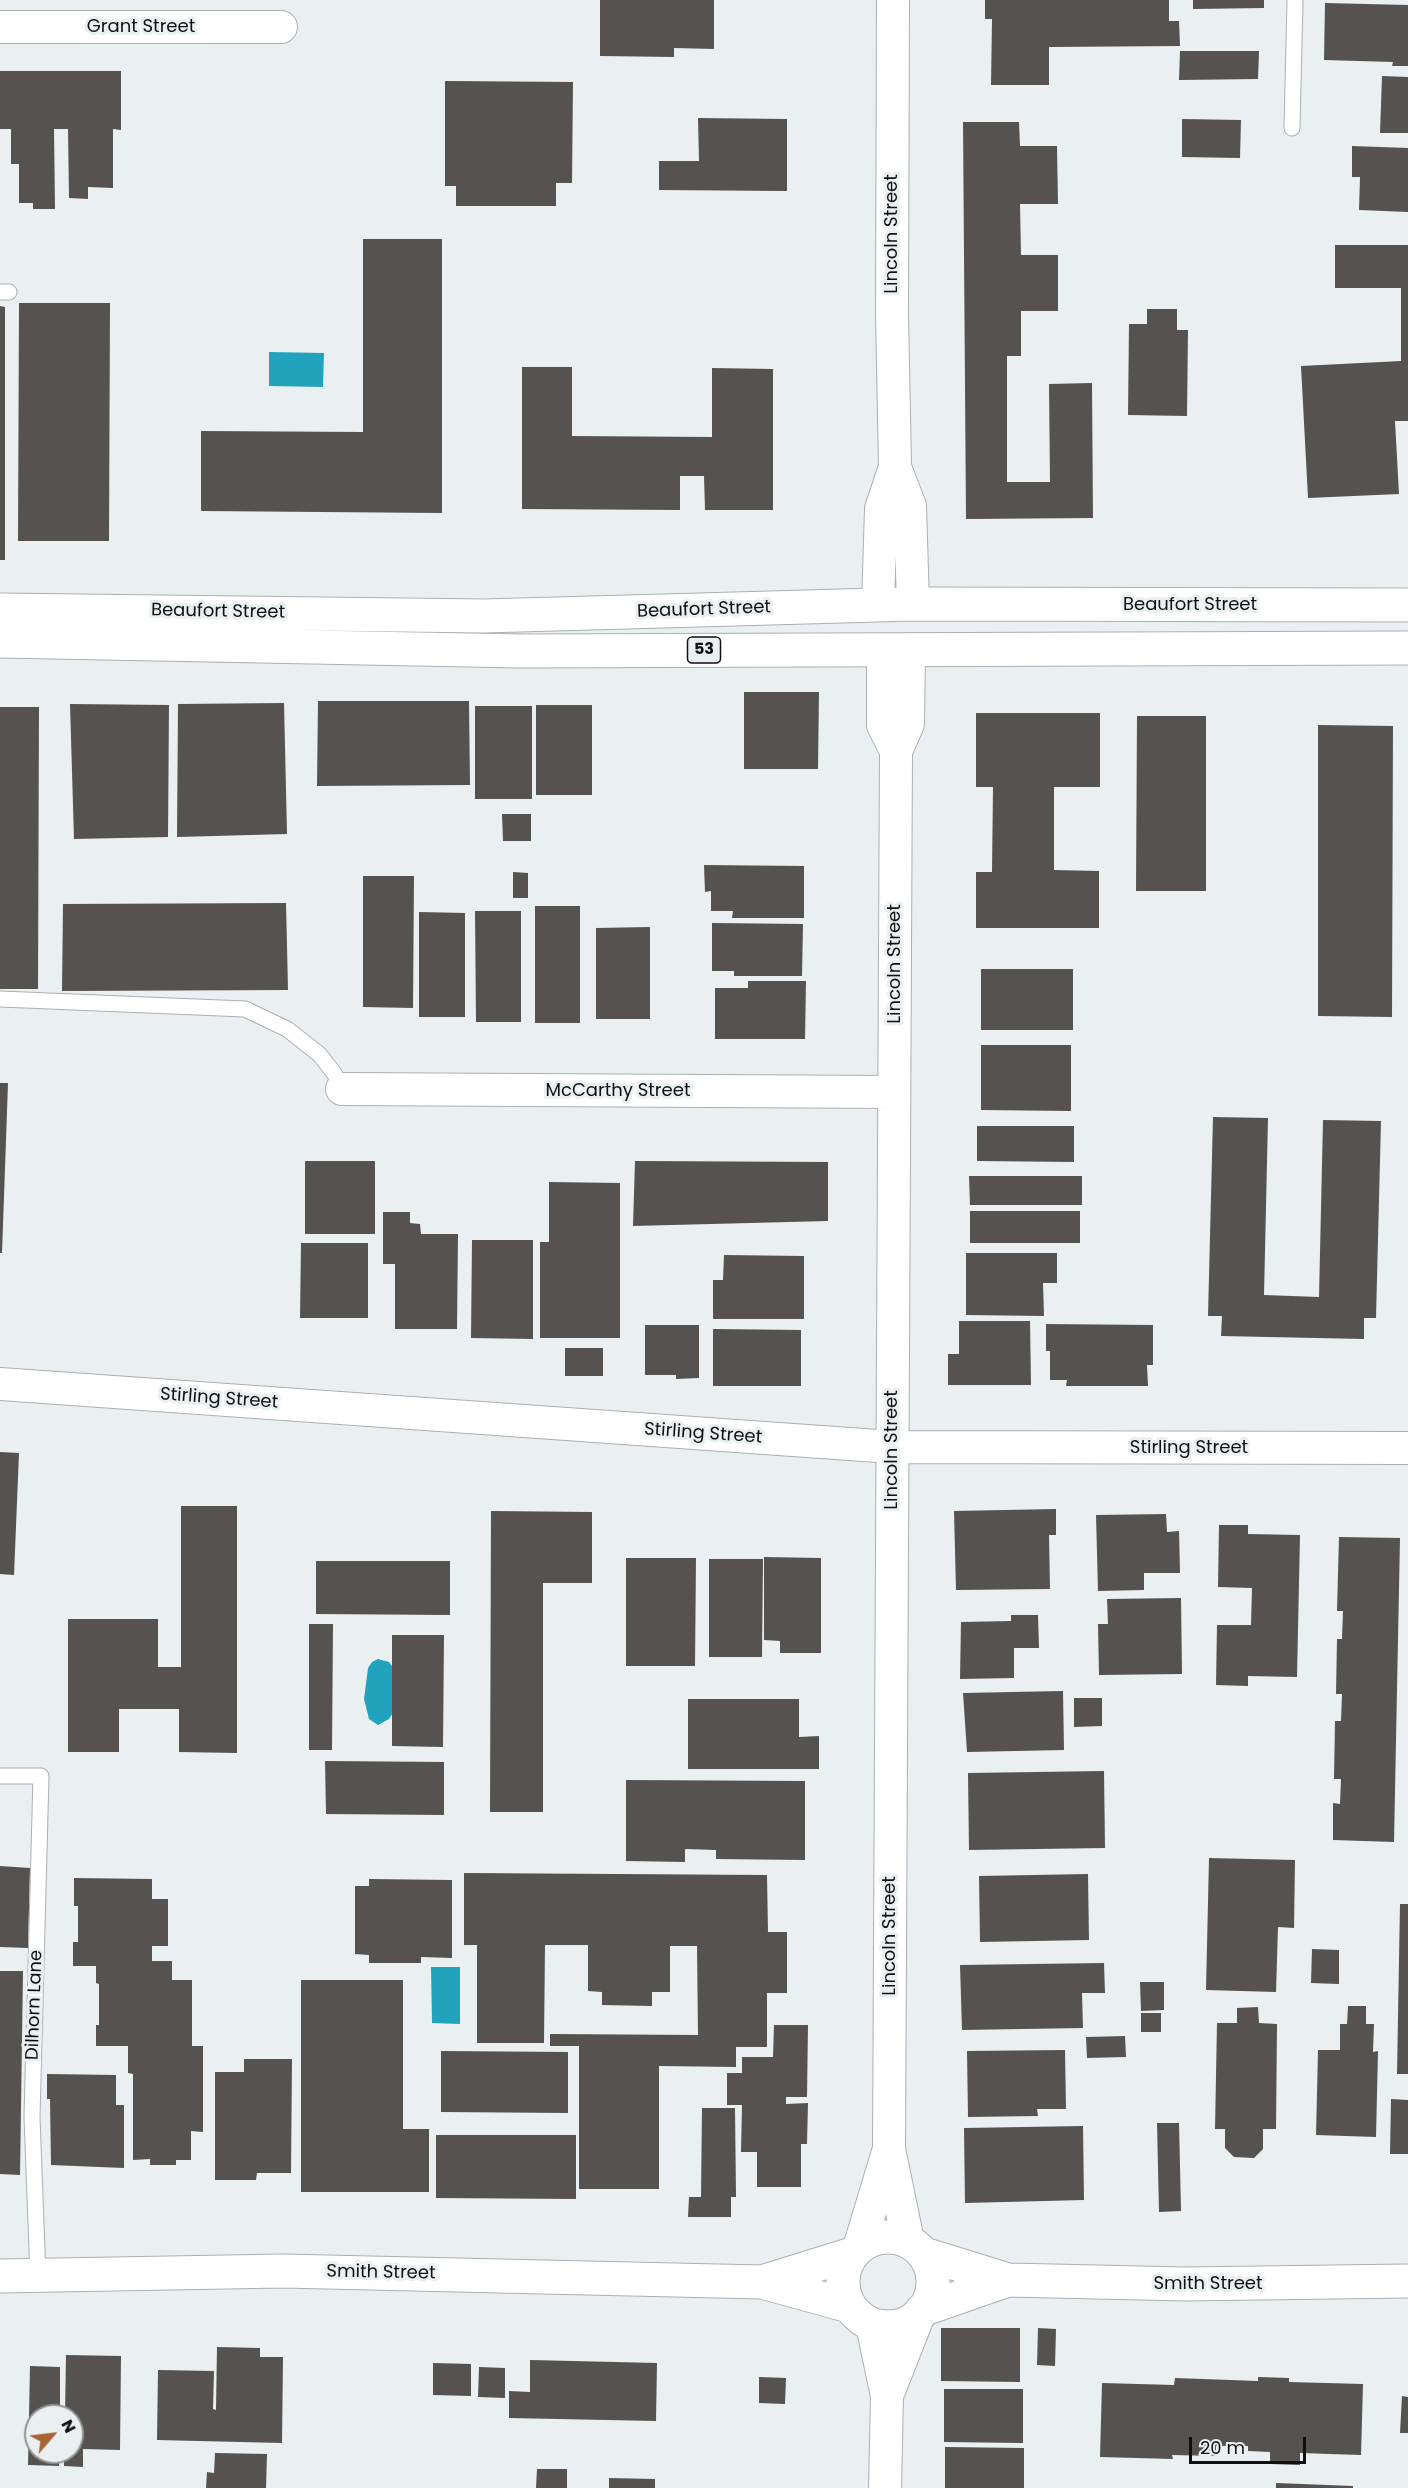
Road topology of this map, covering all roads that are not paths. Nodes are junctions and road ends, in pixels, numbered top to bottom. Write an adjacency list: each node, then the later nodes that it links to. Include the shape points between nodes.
1 (892, 0): 6 (street, Lincoln Street)
2 (1294, 0): 5 (lane)
3 (0, 27): 4 (street, Grant Street)
4 (281, 27)
5 (1292, 128)
6 (895, 467): 7 (street, Lincoln Street, via 910,506); 8 (street, Lincoln Street, via 881,509)
7 (913, 604): 8 (main road, Beaufort Street / 53); 9 (main road, Beaufort Street / 53)
8 (878, 605): 10 (main road, Beaufort Street / 53, via 484,616)
9 (1408, 605)
10 (0, 610)
11 (0, 641): 13 (main road, Beaufort Street / 53, via 521,651)
12 (1408, 648): 13 (main road, Beaufort Street / 53)
13 (896, 650): 16 (street, Lincoln Street, via 908,724 896,751)
14 (0, 999): 15 (lane, via 245,1009 287,1029 319,1054)
15 (342, 1089): 16 (street, McCarthy Street)
16 (894, 1092): 18 (street, Lincoln Street)
17 (0, 1384): 18 (street, Stirling Street)
18 (892, 1447): 19 (street, Stirling Street); 21 (street, Lincoln Street)
19 (1408, 1448)
20 (0, 1776): 25 (lane, Dilhorn Lane, via 41,1776 32,2117)
21 (890, 2149): 22 (street, Lincoln Street); 23 (street, Lincoln Street)
22 (916, 2248): 23 (main road, via 893,2237 873,2240); 26 (main road, Smith Street); 29 (main road, via 931,2268 933,2283 930,2299)
23 (855, 2251): 28 (main road, Smith Street); 30 (main road, via 845,2268 843,2284)
24 (0, 2276): 25 (main road, Smith Street)
25 (39, 2276): 28 (main road, Smith Street, via 283,2271)
26 (1008, 2280): 27 (main road, Smith Street, via 1185,2284); 29 (main road, Smith Street)
27 (1408, 2281)
28 (762, 2282): 30 (main road, Smith Street)
29 (920, 2313): 30 (main road, via 904,2324 887,2327); 31 (street)
30 (861, 2315): 31 (street)
31 (887, 2396): 32 (street)
32 (885, 2488)

